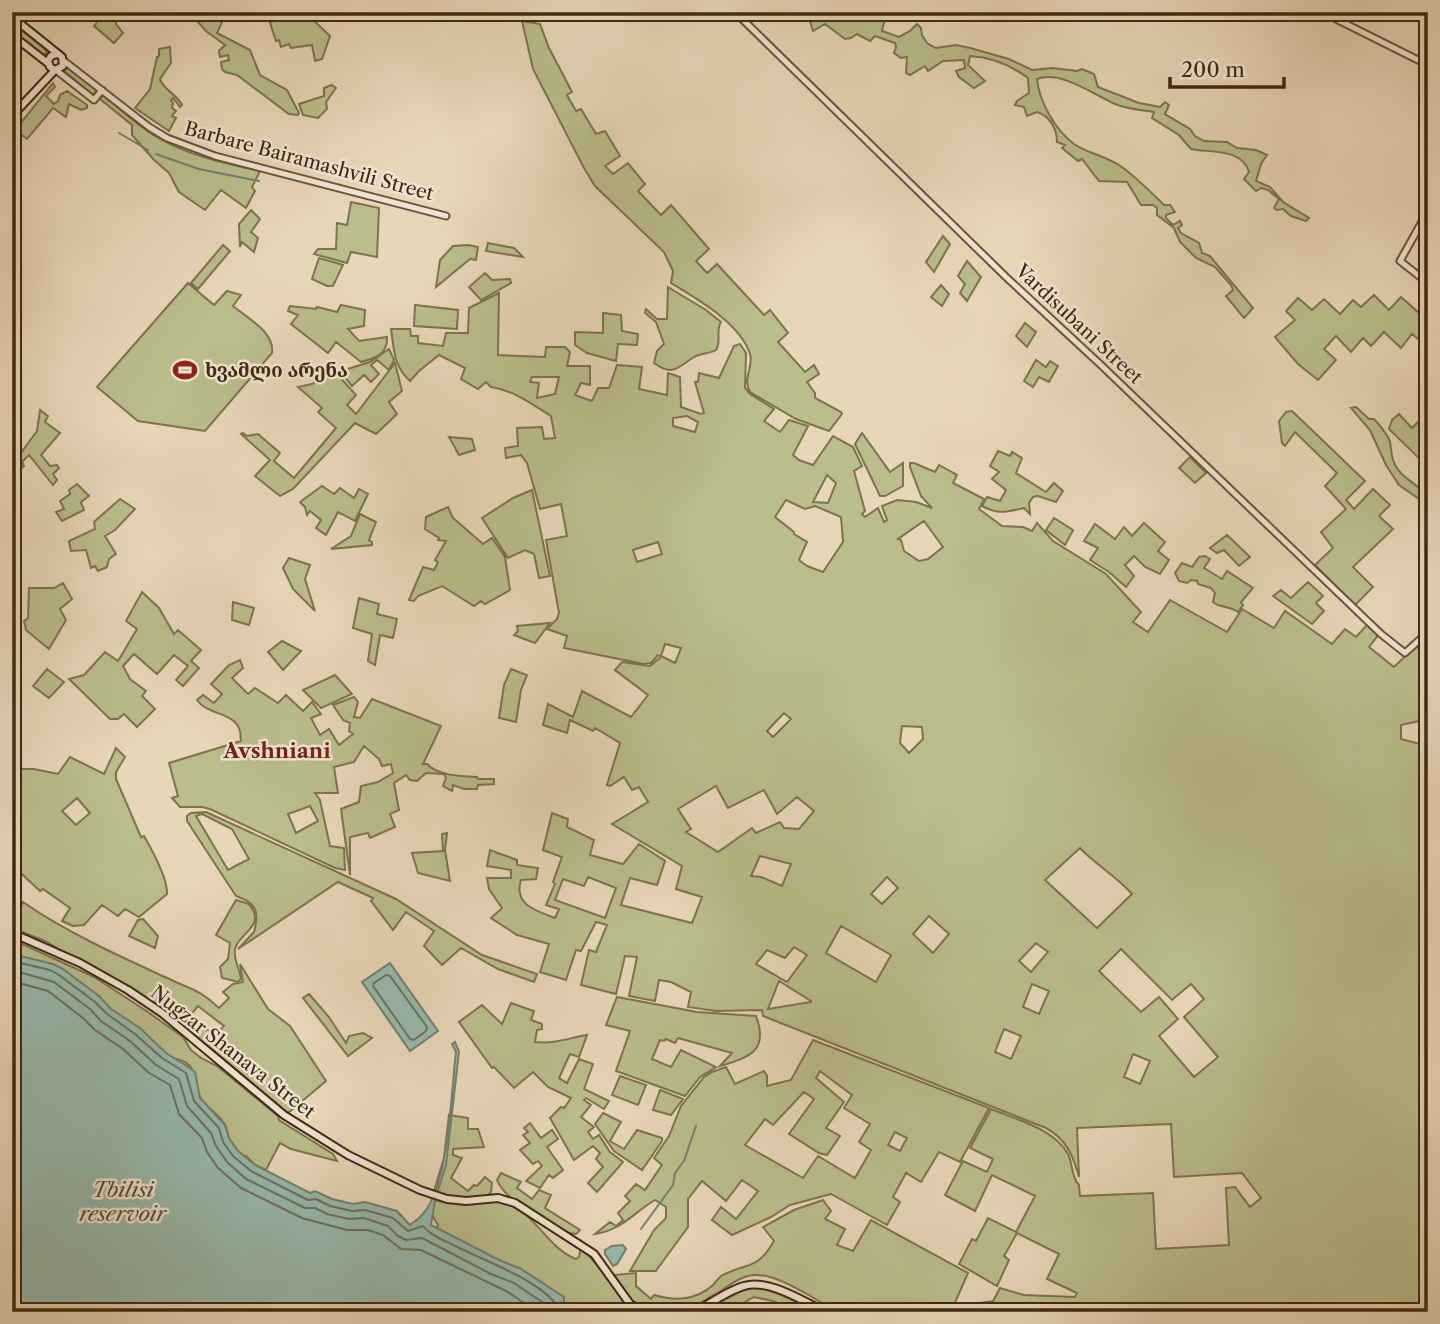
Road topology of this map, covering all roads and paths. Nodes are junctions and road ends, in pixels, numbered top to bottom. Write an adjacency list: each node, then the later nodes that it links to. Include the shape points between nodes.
1 (735, 12): 16 (street, Vardisubani Street, via 1381,635 1405,653)
2 (1322, 12): 9 (street)
3 (12, 17): 5 (main road)
4 (12, 35): 7 (main road)
5 (50, 47): 6 (main road); 7 (main road, via 46,56)
6 (57, 54): 8 (main road); 10 (main road, via 51,56)
7 (38, 56): 10 (main road)
8 (64, 61): 10 (main road, via 63,66); 11 (street, Barbare Bairamashvili Street)
9 (1428, 65)
10 (52, 67): 11 (street, via 94,100); 12 (main road)
11 (102, 90): 14 (street, Barbare Bairamashvili Street, via 155,131 190,147)
12 (12, 116)
13 (1428, 211): 15 (street, via 1400,261)
14 (446, 216)
15 (1428, 283)
16 (1428, 632)
17 (12, 933): 18 (main road, Nugzar Shanava Street, via 128,989 284,1115 371,1167 439,1196 515,1203 594,1254 630,1304)
18 (643, 1312)
19 (695, 1312): 20 (main road, via 752,1283 769,1285)
20 (826, 1312)

